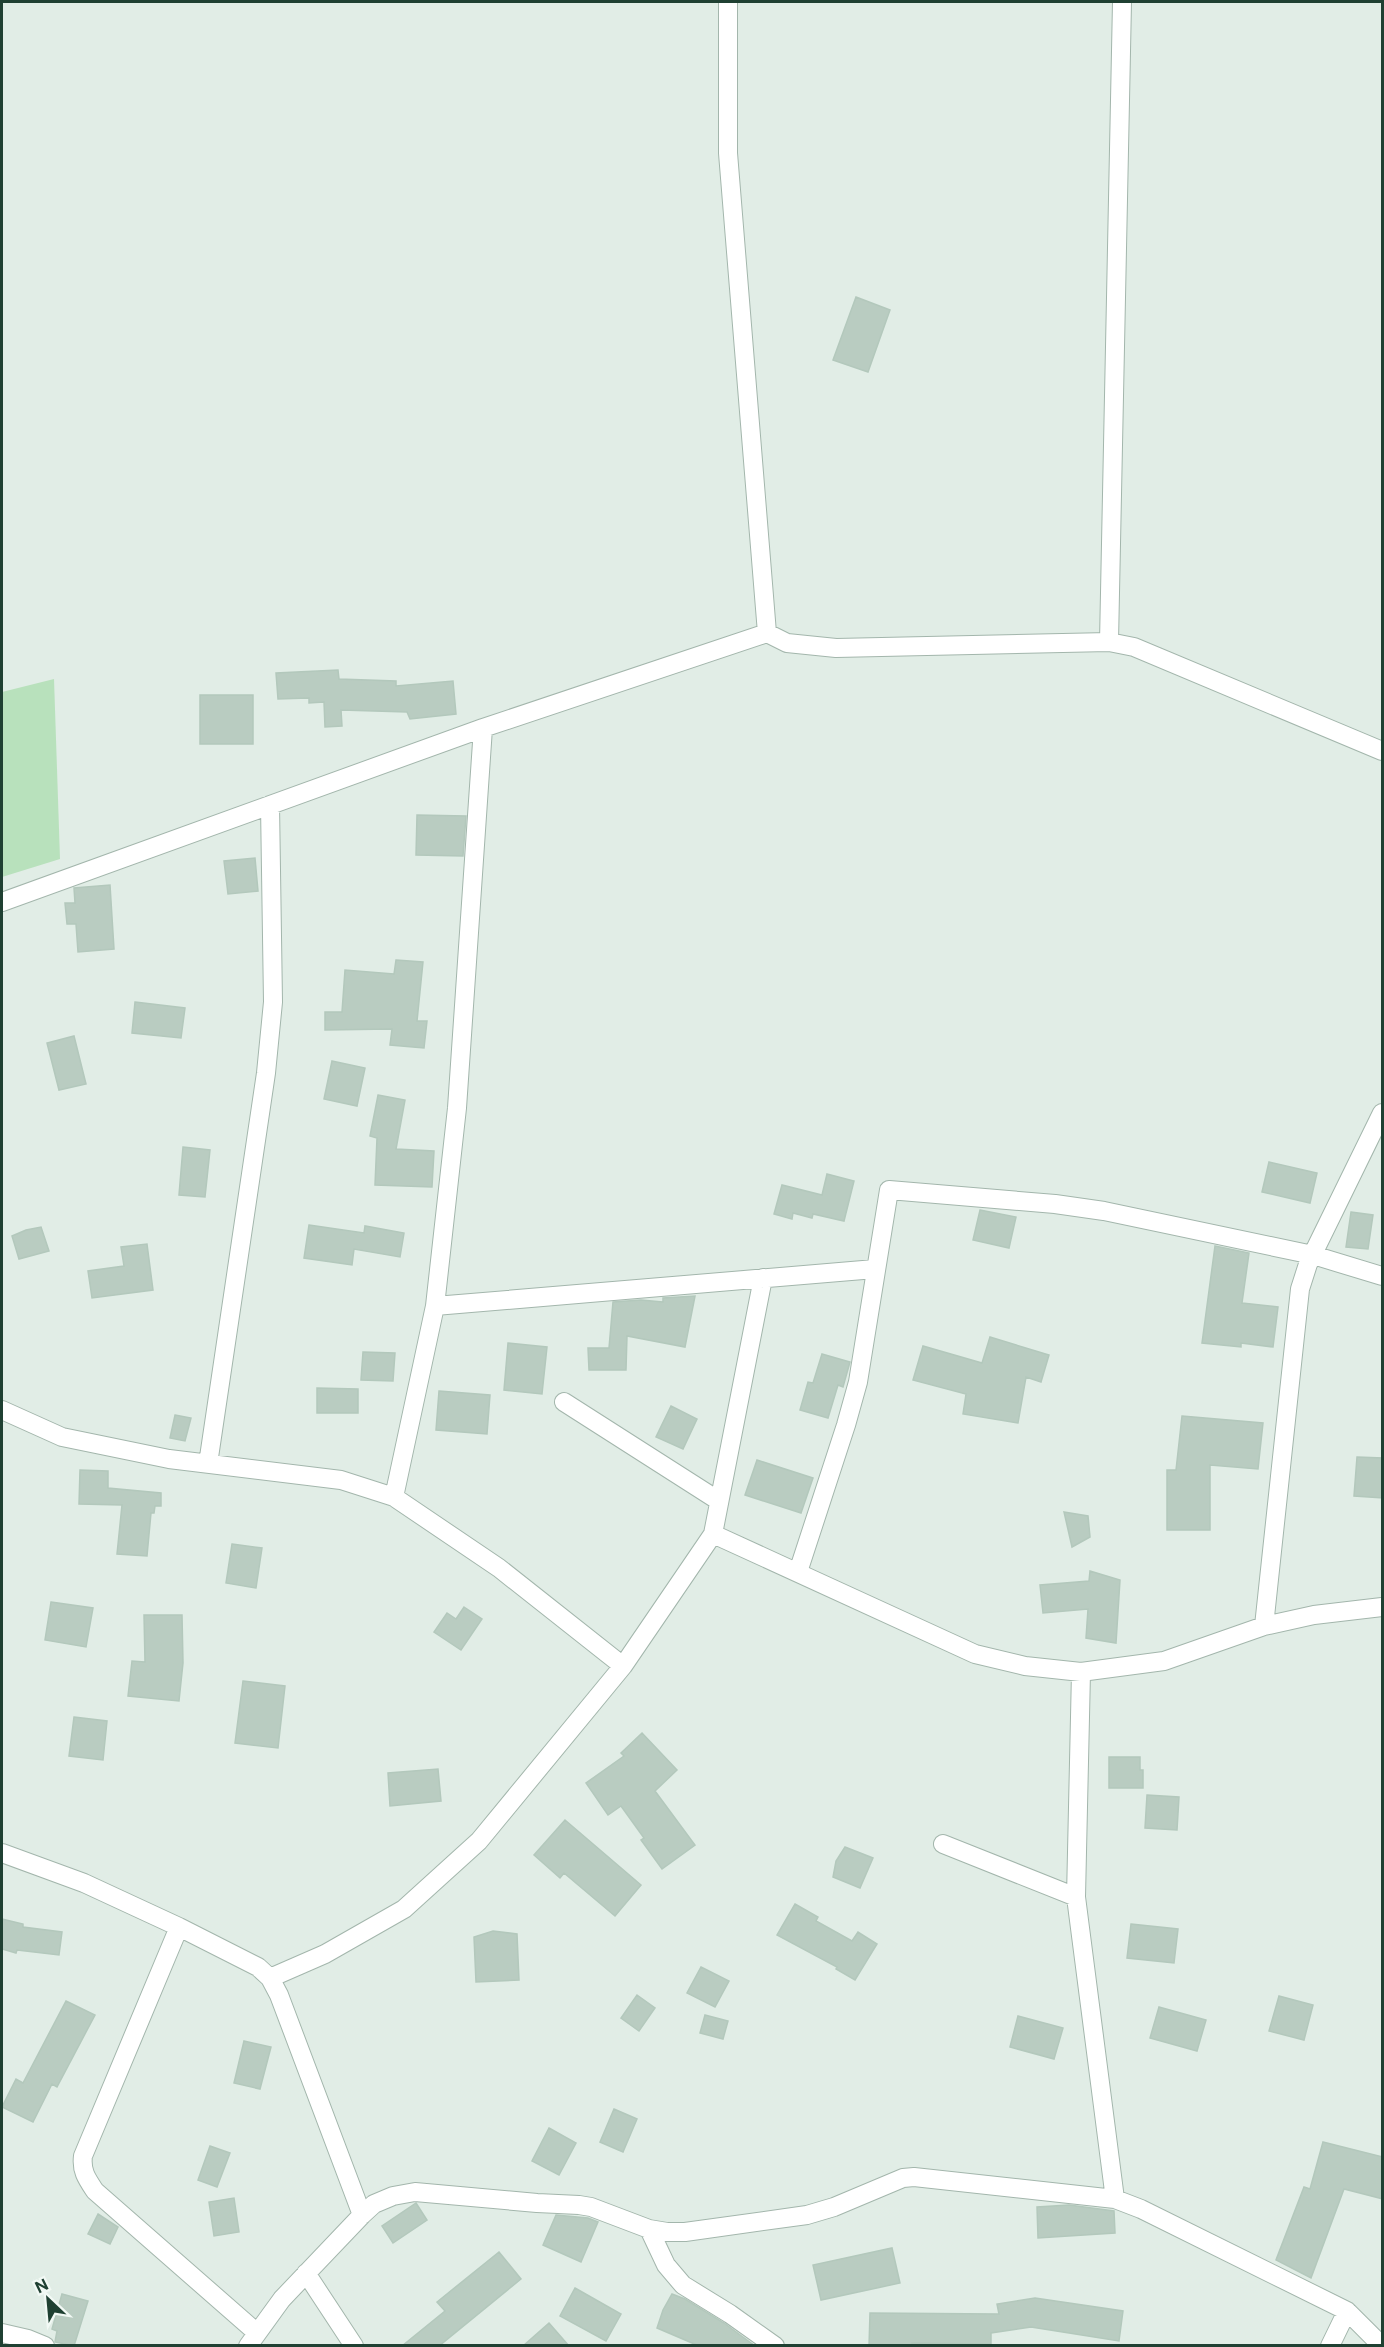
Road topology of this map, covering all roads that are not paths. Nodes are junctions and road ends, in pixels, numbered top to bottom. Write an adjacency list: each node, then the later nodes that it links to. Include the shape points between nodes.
1 (728, 2): 3 (street, via 728,153)
2 (1122, 2): 4 (street)
3 (767, 633): 4 (street, via 787,643 836,648); 5 (street)
4 (1109, 642): 6 (street, via 1134,647)
5 (483, 728): 7 (street); 14 (street, via 457,1108)
6 (1383, 751)
7 (270, 805): 8 (street); 17 (street, via 273,1002)
8 (2, 902)
9 (1383, 1113): 10 (street)
10 (1313, 1255): 11 (street, via 1104,1211 889,1190); 12 (street); 23 (street, via 1300,1289 1296,1315)
11 (875, 1269): 13 (street); 21 (street, via 858,1382)
12 (1383, 1276)
13 (764, 1278): 14 (street); 19 (street)
14 (435, 1306): 18 (street)
15 (564, 1402): 19 (street)
16 (2, 1410): 17 (street, via 62,1437)
17 (208, 1464): 18 (street, via 341,1480)
18 (394, 1497): 24 (street, via 500,1568)
19 (719, 1501): 20 (street)
20 (713, 1534): 21 (street); 24 (street)
21 (798, 1572): 25 (street, via 975,1654 1025,1666)
22 (1383, 1607): 23 (street)
23 (1264, 1626): 25 (street, via 1164,1662)
24 (623, 1666): 30 (street, via 479,1841 404,1909 326,1954)
25 (1081, 1672): 28 (street)
26 (943, 1844): 28 (street)
27 (2, 1852): 29 (street, via 84,1883)
28 (1076, 1896): 31 (street)
29 (179, 1927): 30 (street, via 258,1967); 37 (street, via 82,2166 95,2191)
30 (270, 1978): 32 (street)
31 (1115, 2199): 33 (street, via 914,2177 807,2215 685,2232); 35 (street)
32 (362, 2215): 33 (street, via 374,2204 415,2192 579,2205); 34 (street)
33 (649, 2229): 40 (street, via 666,2265 683,2285)
34 (306, 2273): 37 (street); 39 (street)
35 (1347, 2311): 41 (street); 42 (street)
36 (2, 2333): 38 (street)
37 (252, 2339)
38 (45, 2346)
39 (354, 2346)
40 (775, 2346)
41 (1330, 2346)
42 (1382, 2346)

